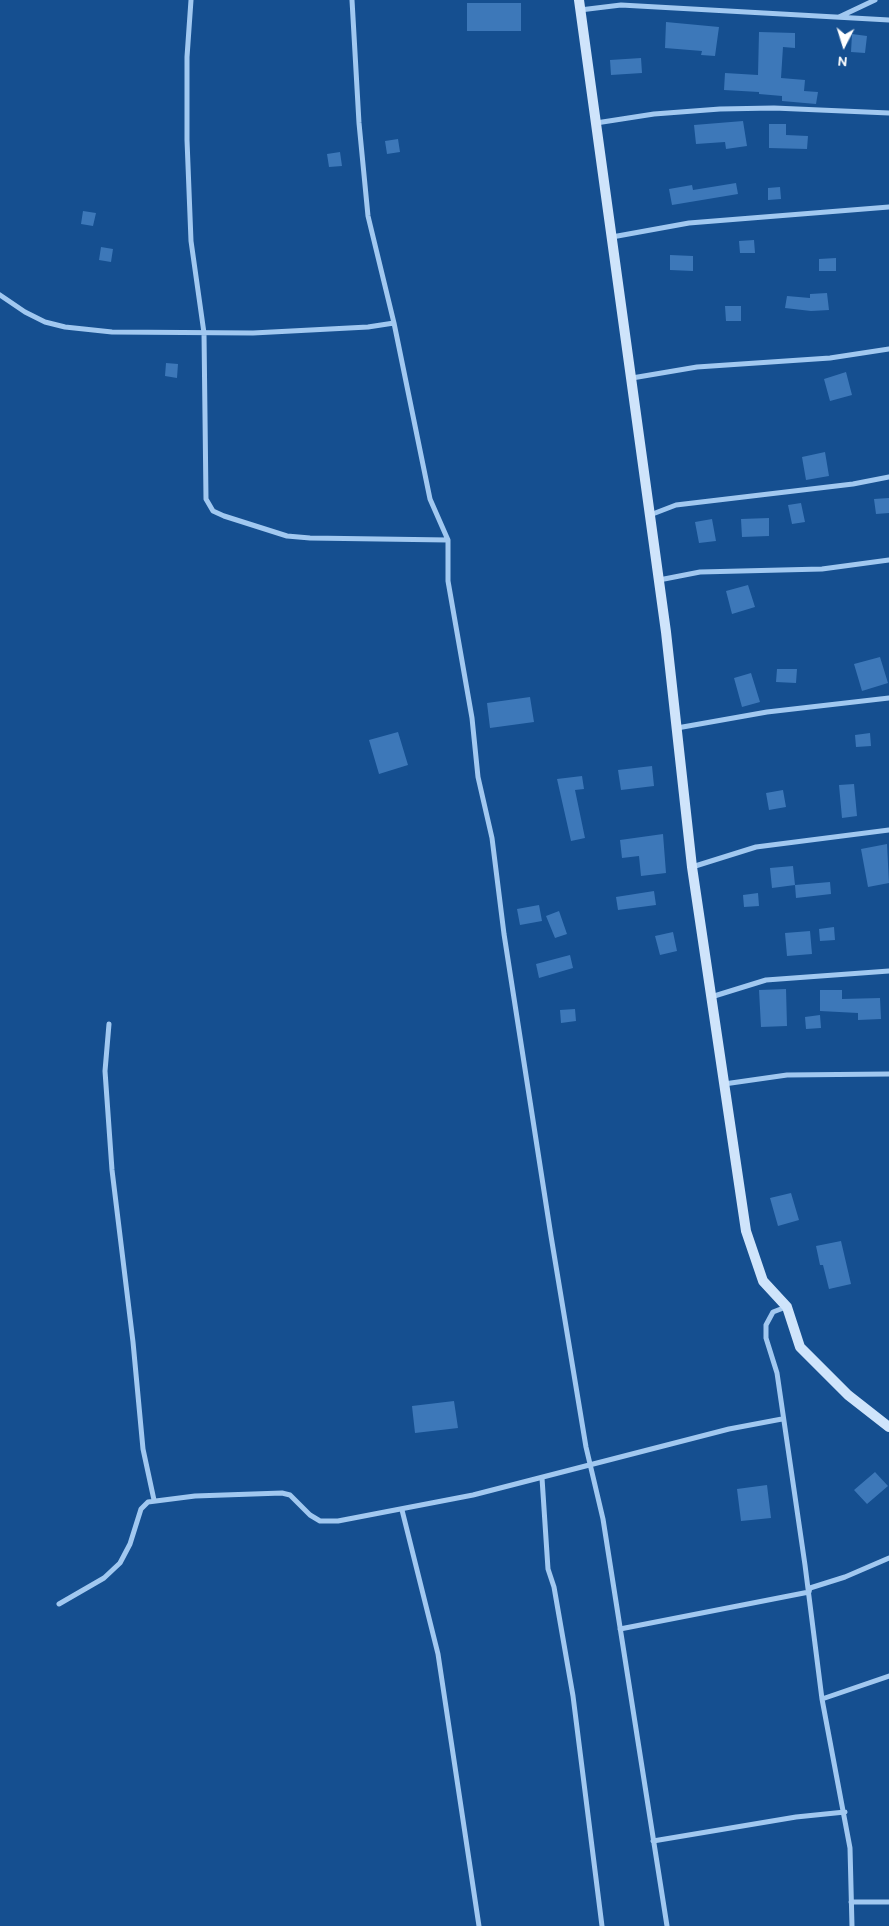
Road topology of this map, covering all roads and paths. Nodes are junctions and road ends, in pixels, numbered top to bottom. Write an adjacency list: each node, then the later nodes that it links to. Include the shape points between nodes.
1 (192, 0): 13 (street, via 187,57 187,140 191,241)
2 (352, 0): 12 (street, via 368,216)
3 (875, 0): 5 (street)
4 (579, 5): 5 (street, via 621,4); 8 (main road)
5 (838, 17): 6 (street)
6 (889, 20)
7 (889, 113): 8 (street, via 774,108 654,114)
8 (596, 123): 10 (main road)
9 (889, 208): 10 (street, via 689,223)
10 (612, 237): 15 (main road)
11 (0, 295): 13 (street, via 38,319 65,327 112,332)
12 (394, 323): 13 (street, via 344,329); 18 (street, via 430,499)
13 (204, 333): 18 (street, via 206,499 213,511 286,536)
14 (889, 349): 15 (street, via 830,358 697,367)
15 (632, 378): 17 (main road)
16 (889, 477): 17 (street, via 676,506)
17 (650, 515): 20 (main road)
18 (448, 540): 33 (street, via 448,581 473,726 478,777 492,838 499,905 529,1097)
19 (889, 560): 20 (street, via 822,569 700,572)
20 (659, 580): 22 (main road)
21 (889, 698): 22 (street, via 767,712)
22 (677, 728): 24 (main road)
23 (889, 830): 24 (street, via 756,847)
24 (692, 867): 26 (main road)
25 (889, 971): 26 (street, via 766,980)
26 (711, 997): 29 (main road)
27 (109, 1024): 35 (street, via 105,1071 112,1170 144,1449)
28 (889, 1074): 29 (street, via 787,1075)
29 (724, 1084): 30 (main road, via 746,1231 764,1281)
30 (787, 1307): 31 (street, via 773,1312 766,1325 766,1338 777,1373); 32 (main road, via 800,1347 848,1395)
31 (782, 1420): 33 (street); 38 (street)
32 (889, 1427)
33 (590, 1464): 34 (street); 40 (street, via 603,1519)
34 (542, 1478): 36 (street); 48 (street, via 548,1569 554,1587 574,1705)
35 (154, 1500): 36 (street, via 282,1493 290,1495 310,1515 328,1522); 39 (street, via 140,1509 130,1544 120,1563 104,1578)
36 (402, 1510): 47 (street, via 418,1565 439,1663)
37 (889, 1558): 38 (street, via 810,1588)
38 (809, 1592): 40 (street); 42 (street)
39 (59, 1604)
40 (620, 1629): 44 (street)
41 (889, 1676): 42 (street)
42 (822, 1699): 43 (street)
43 (844, 1812): 44 (street); 45 (street, via 850,1848)
44 (653, 1841): 49 (street)
45 (851, 1902): 46 (street); 50 (street)
46 (889, 1902)
47 (479, 1926)
48 (602, 1926)
49 (667, 1926)
50 (852, 1926)

